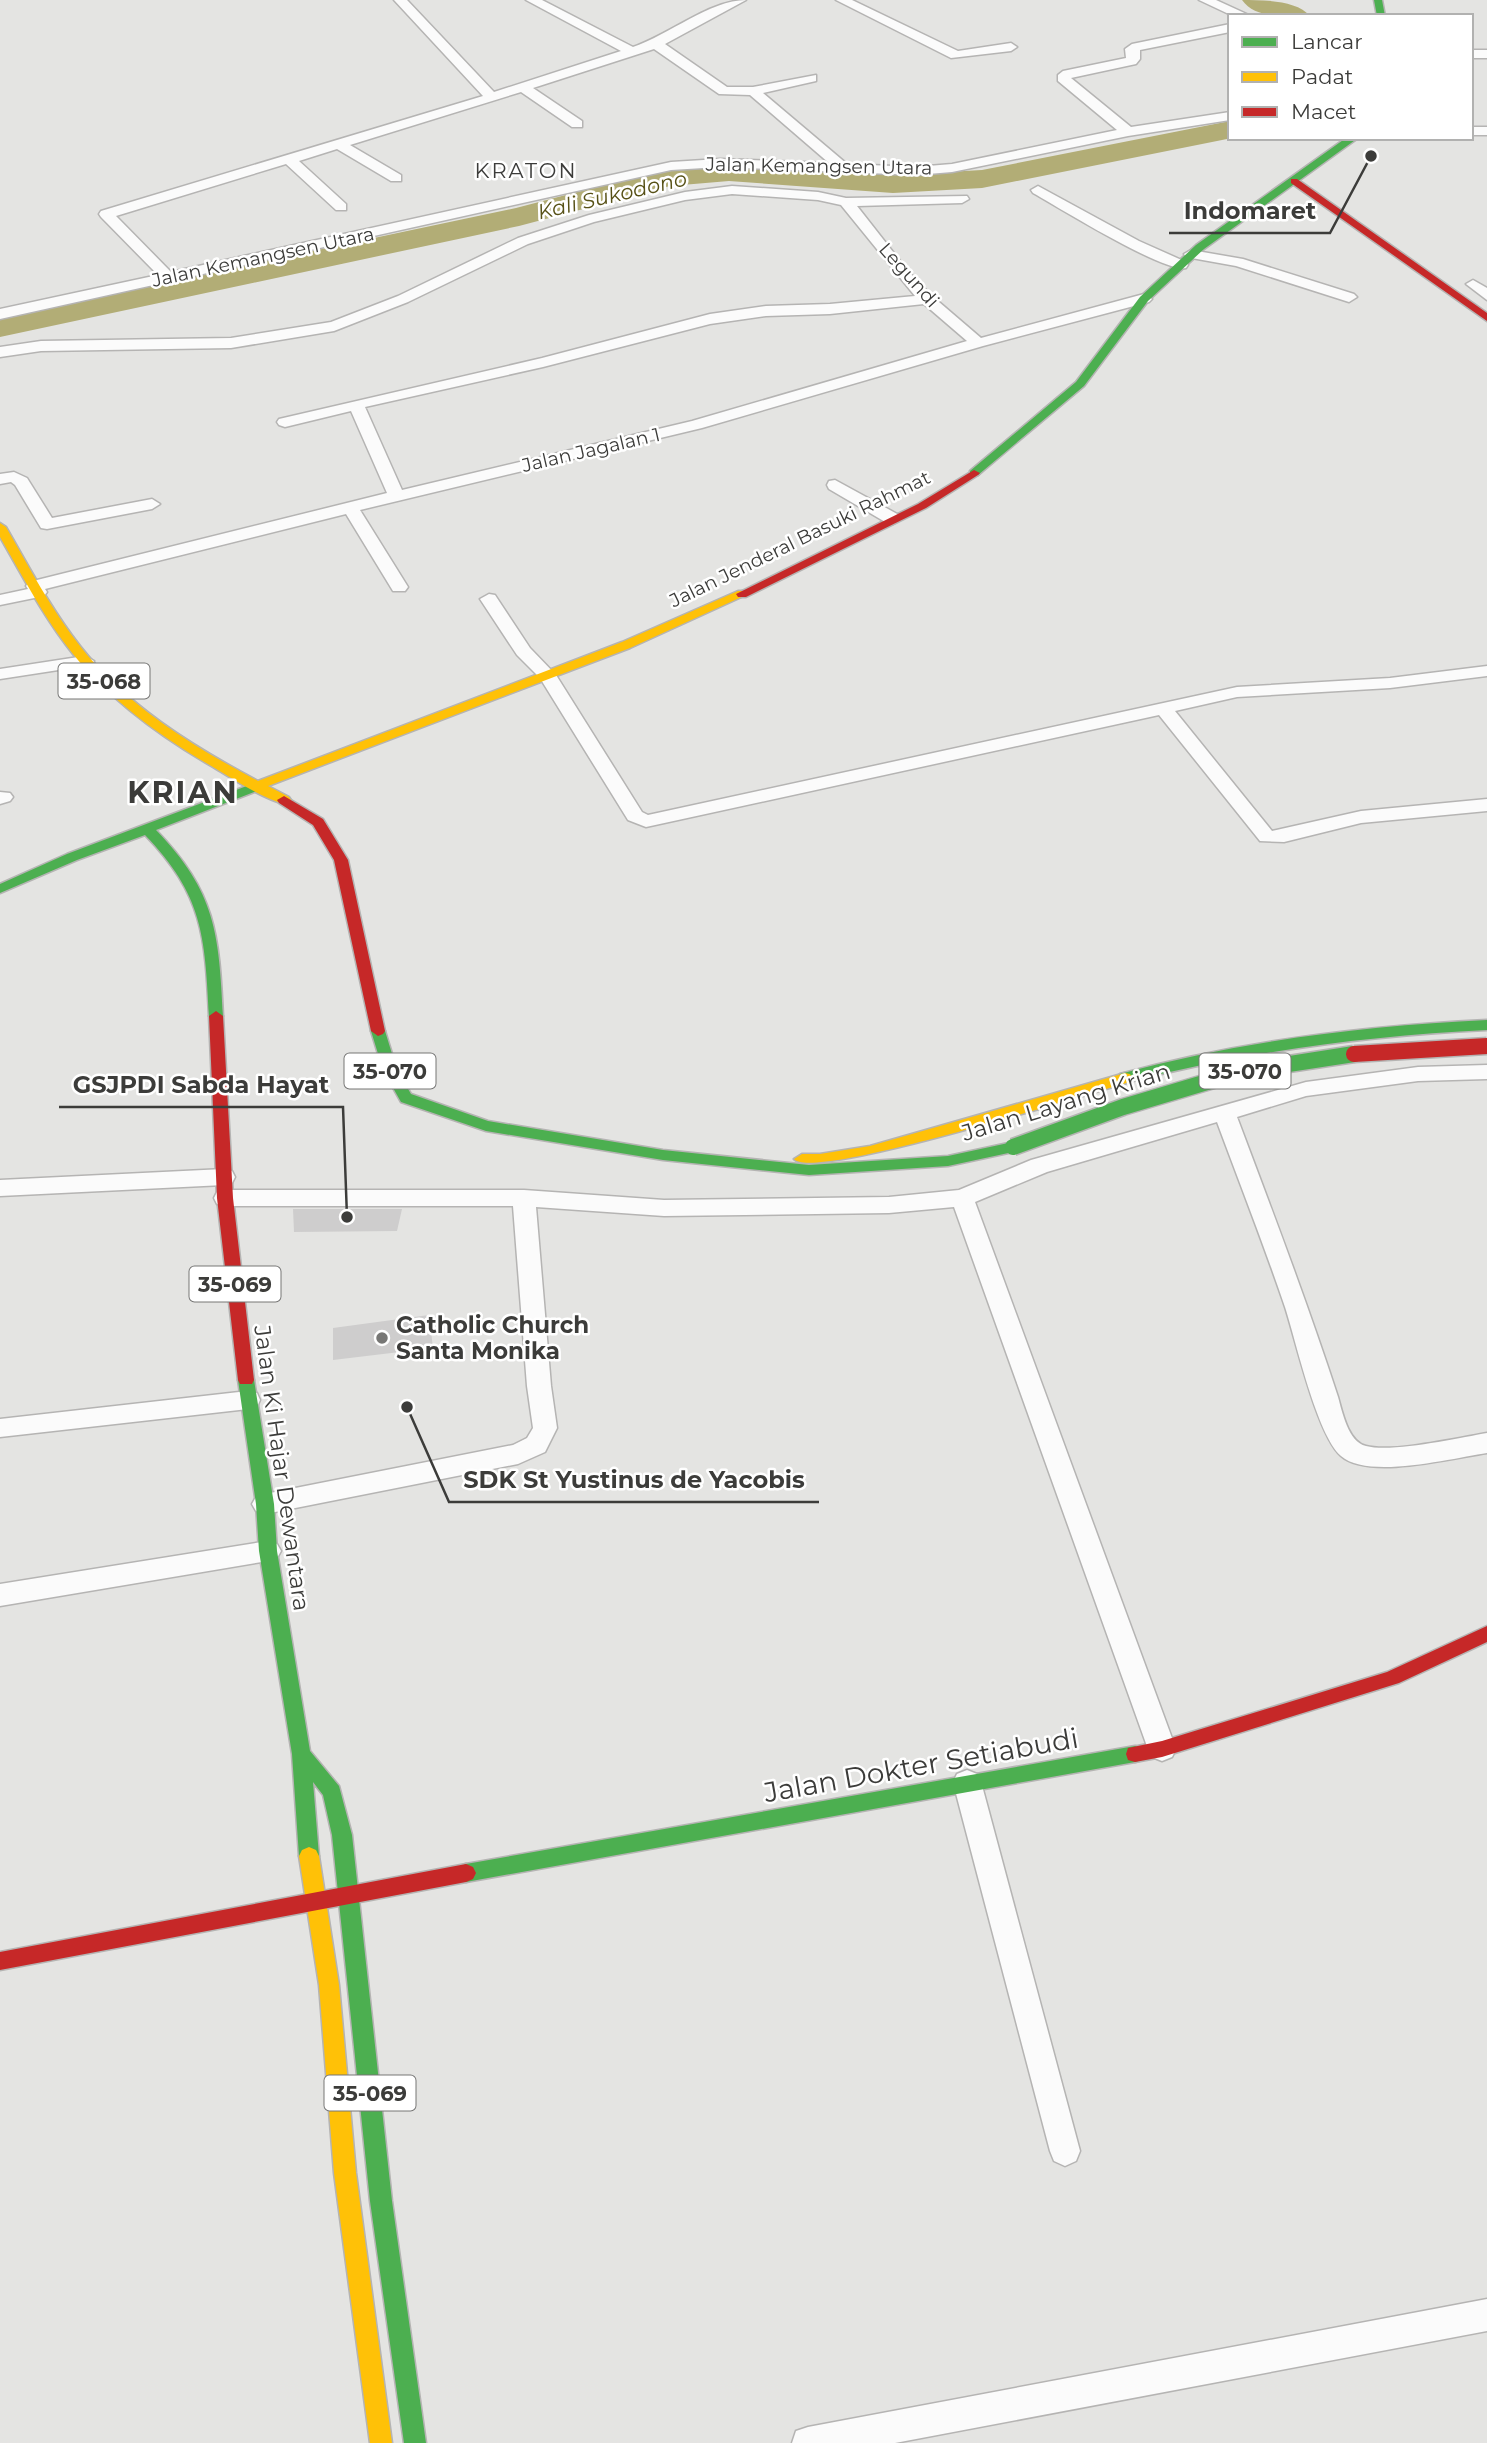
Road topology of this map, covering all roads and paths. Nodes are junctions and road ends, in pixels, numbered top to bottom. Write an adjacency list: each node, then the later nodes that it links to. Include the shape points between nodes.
1 (400, 0): 14 (street)
2 (532, 0): 10 (street)
3 (740, 0): 8 (street)
4 (842, 0): 9 (street, via 956,55)
5 (1205, 0): 6 (street)
6 (1240, 14)
7 (1228, 28): 17 (street, via 1137,47 1131,49 1131,61 1063,78)
8 (656, 44): 10 (street); 13 (street, via 724,91)
9 (1011, 47)
10 (631, 51): 12 (street)
11 (811, 78): 13 (street)
12 (522, 87): 14 (street); 16 (street)
13 (753, 91): 21 (street)
14 (491, 97): 19 (street)
15 (1228, 116): 17 (street, Jalan Kemangsen Utara)
16 (578, 124)
17 (1128, 132): 21 (street, Jalan Kemangsen Utara, via 952,168 916,172)
18 (1350, 140): 23 (main road, Jalan Jenderal Basuki Rahmat)
19 (340, 145): 20 (street); 22 (street)
20 (290, 160): 27 (street); 29 (street, via 106,214)
21 (844, 169): 29 (street, Jalan Kemangsen Utara, via 720,163 671,166)
22 (396, 178)
23 (1294, 181): 28 (main road, Jalan Jenderal Basuki Rahmat); 36 (main road)
24 (1038, 190): 28 (street, via 1134,244)
25 (962, 199): 26 (street)
26 (846, 202): 33 (street, Legundi); 38 (street, via 732,190 685,196 589,219 523,241 334,326 231,343 41,346)
27 (341, 207)
28 (1186, 260): 32 (street, via 1238,262); 34 (main road, Jalan Jenderal Basuki Rahmat)
29 (169, 278): 35 (street, Jalan Kemangsen Utara)
30 (1473, 285): 31 (street)
31 (1487, 295)
32 (1349, 297)
33 (928, 299): 37 (street, Legundi); 39 (street, via 710,319)
34 (1144, 299): 37 (street, Jalan Jagalan 1); 46 (main road, Jalan Jenderal Basuki Rahmat, via 1080,383 1047,414 976,472)
35 (0, 314)
36 (1487, 317)
37 (978, 343): 43 (street, Jalan Jagalan 1, via 696,425)
38 (0, 352)
39 (356, 404): 40 (street); 43 (street)
40 (285, 422)
41 (0, 479): 44 (street, via 14,477 21,482 47,524)
42 (835, 485): 46 (street)
43 (396, 496): 45 (street, Jalan Jagalan 1)
44 (152, 503)
45 (350, 507): 48 (street); 49 (street, Jalan Jagalan 1)
46 (893, 519): 55 (main road, Jalan Jenderal Basuki Rahmat, via 719,605)
47 (0, 527): 49 (main road, 35-068)
48 (399, 587)
49 (36, 589): 51 (street, Jalan Jagalan 1); 52 (main road, 35-068)
50 (489, 599): 55 (street, via 523,651)
51 (0, 600)
52 (85, 661): 54 (street); 57 (main road, 35-068, via 142,713)
53 (1487, 671): 56 (street, via 1390,683 1237,692)
54 (0, 674)
55 (547, 675): 56 (street, via 635,816 646,821); 57 (main road, Jalan Jenderal Basuki Rahmat)
56 (1163, 708): 58 (street, via 1267,837 1361,817)
57 (257, 786): 59 (main road, Jalan Jenderal Basuki Rahmat); 67 (main road, 35-070, via 315,818 338,852 378,1033 390,1070 406,1098 486,1126)
58 (1487, 805)
59 (147, 829): 60 (main road, Jalan Jenderal Basuki Rahmat); 69 (main road, Jalan Ki Hajar Dewantara / 35-069, via 171,854 203,908 212,948)
60 (0, 889)
61 (1487, 1025): 62 (main road)
62 (1400, 1028): 64 (street); 67 (main road, via 1193,1059 870,1151 820,1159)
63 (1487, 1046): 67 (main road, Jalan Layang Krian / 35-070, bridge, via 1375,1051 1244,1071 1123,1107 1013,1147 947,1161 809,1170)
64 (1415, 1064): 65 (street); 66 (street)
65 (1487, 1072)
66 (1224, 1112): 71 (street, via 1039,1166); 74 (street, via 1296,1305 1335,1426 1349,1449 1362,1456 1403,1456)
67 (698, 1159)
68 (0, 1188): 69 (street)
69 (224, 1188): 70 (street); 72 (main road, Jalan Ki Hajar Dewantara / 35-069)
70 (524, 1198): 71 (street, via 664,1208 889,1205); 75 (street, via 545,1428 536,1445 519,1454)
71 (962, 1198): 79 (street)
72 (248, 1400): 73 (street); 75 (main road, Jalan Ki Hajar Dewantara / 35-069)
73 (0, 1428)
74 (1487, 1443)
75 (265, 1503): 76 (main road, Jalan Ki Hajar Dewantara / 35-069)
76 (268, 1551): 77 (street); 80 (main road, Jalan Ki Hajar Dewantara / 35-069)
77 (0, 1595)
78 (1487, 1634): 79 (main road, Jalan Dokter Setiabudi, via 1392,1678)
79 (1161, 1749): 81 (main road, Jalan Dokter Setiabudi)
80 (301, 1754): 82 (main road, Jalan Ki Hajar Dewantara / 35-069, via 332,1792); 83 (main road, Jalan Ki Hajar Dewantara / 35-069)
81 (967, 1782): 82 (main road, Jalan Dokter Setiabudi); 85 (street)
82 (349, 1894): 83 (main road, Jalan Dokter Setiabudi); 88 (main road, Jalan Ki Hajar Dewantara / 35-069, via 381,2201)
83 (315, 1901): 84 (main road, Jalan Dokter Setiabudi); 87 (main road, Jalan Ki Hajar Dewantara / 35-069, via 329,1985 345,2173)
84 (0, 1961)
85 (1065, 2151)
86 (1487, 2315): 89 (street)
87 (381, 2443)
88 (415, 2443)
89 (808, 2443)

